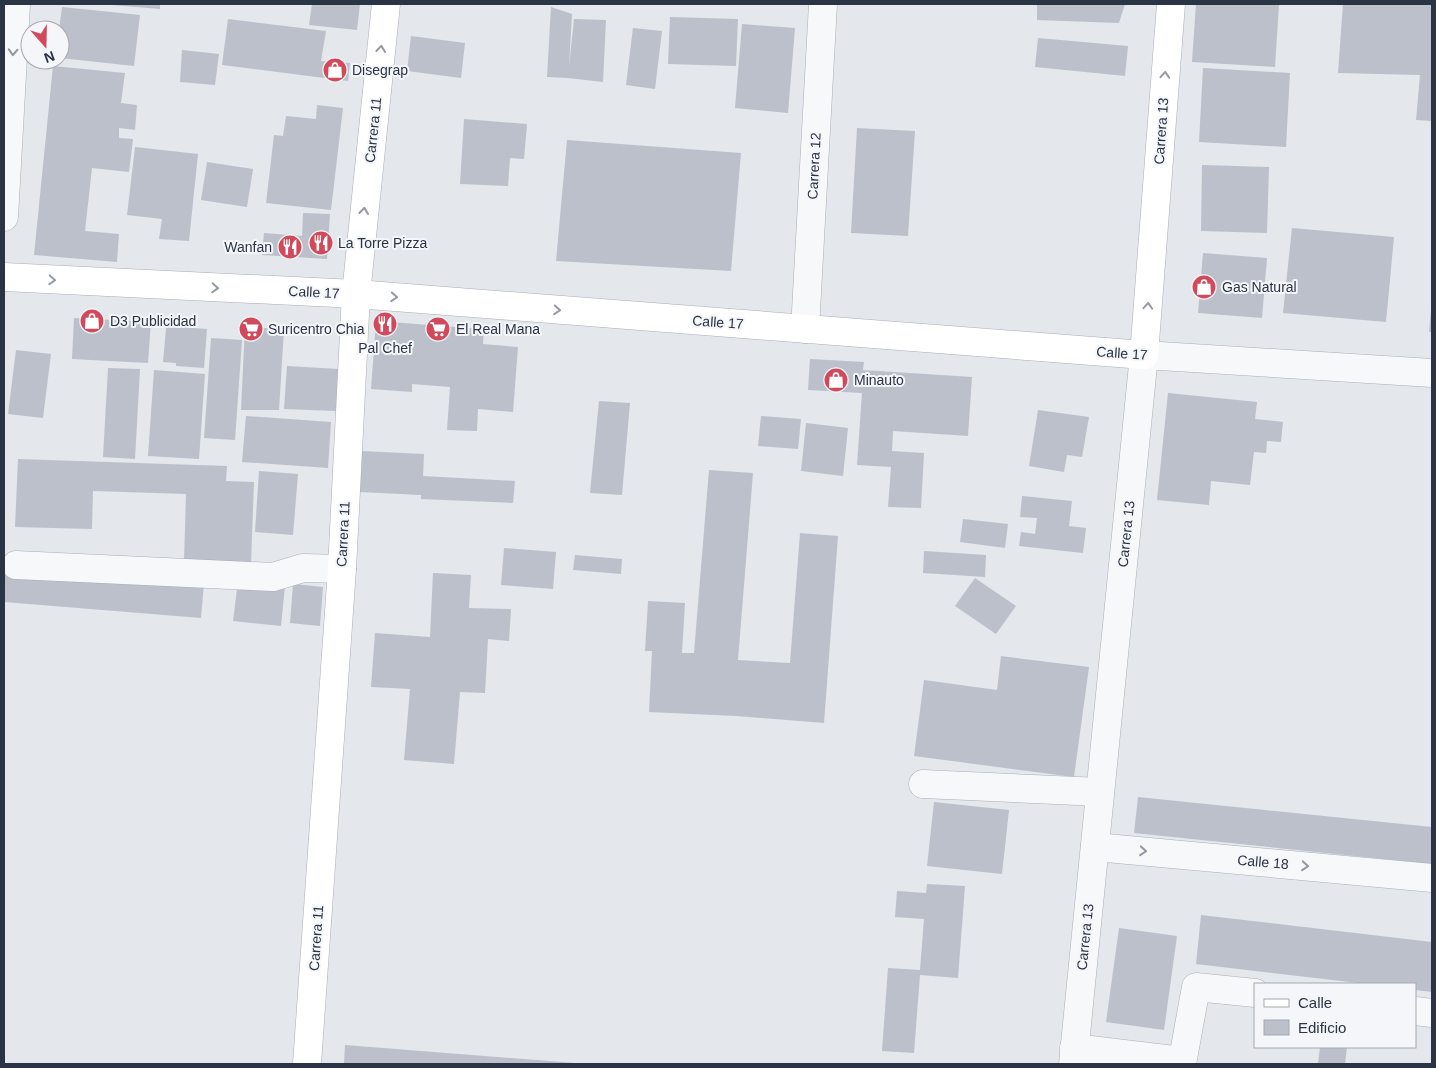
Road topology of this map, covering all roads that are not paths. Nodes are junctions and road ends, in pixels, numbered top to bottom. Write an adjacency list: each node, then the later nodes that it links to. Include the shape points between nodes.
1 (16, 4): 5 (street, one-way to 5)
2 (386, 4): 7 (main road, Carrera 11, one-way to 2)
3 (823, 4): 8 (street, Carrera 12)
4 (1171, 4): 9 (main road, Carrera 13, one-way to 4)
5 (4, 217)
6 (4, 278): 7 (main road, Calle 17, one-way to 7)
7 (356, 294): 8 (main road, Calle 17, one-way to 8); 12 (main road, Carrera 11)
8 (805, 329): 9 (main road, Calle 17)
9 (1144, 355): 10 (street, Calle 17); 14 (street, Carrera 13)
10 (1432, 373)
11 (16, 565): 12 (street, via 273,577 303,568)
12 (342, 569): 22 (main road, Carrera 11)
13 (923, 784): 14 (street)
14 (1100, 792): 15 (street, Carrera 13)
15 (1094, 847): 16 (street, Calle 18, one-way to 16); 20 (street, Carrera 13)
16 (1432, 878)
17 (1254, 993): 21 (street, via 1196,987)
18 (1416, 1011): 19 (street)
19 (1432, 1013)
20 (1073, 1056): 21 (street)
21 (1182, 1062)
22 (307, 1064)

